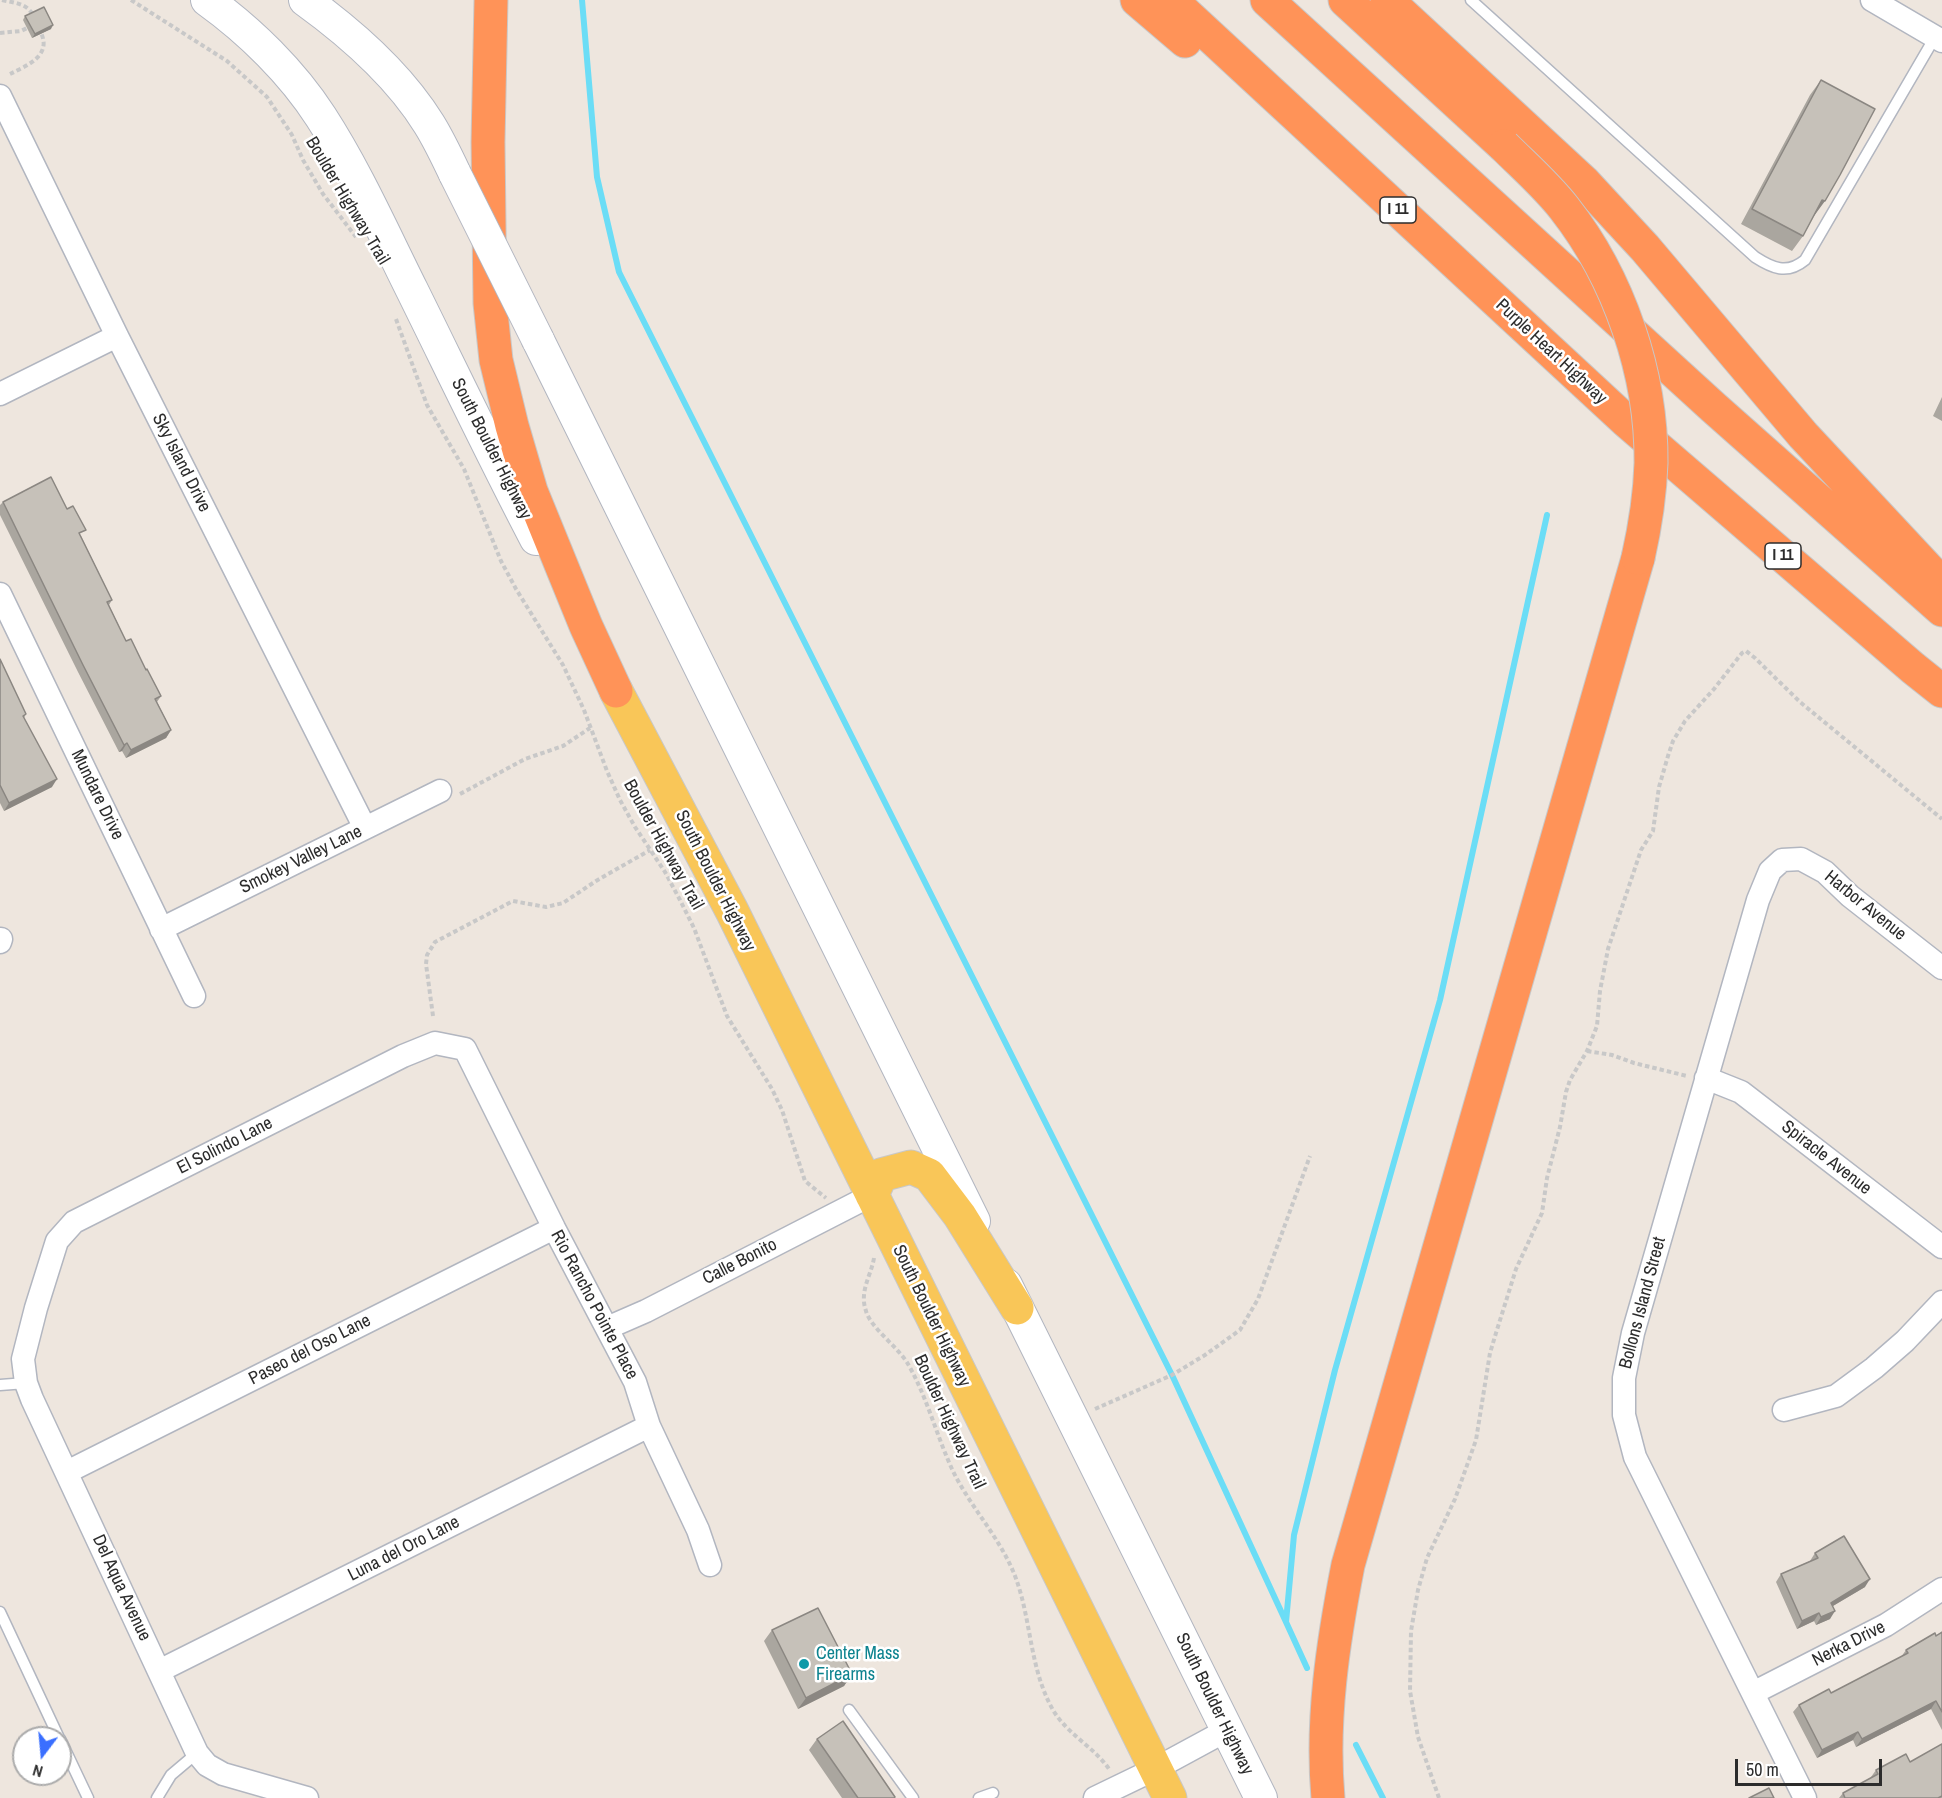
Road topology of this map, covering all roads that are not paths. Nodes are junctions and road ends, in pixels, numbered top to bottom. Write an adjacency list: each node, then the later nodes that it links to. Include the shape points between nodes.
1 (207, 0): 19 (main road, South Boulder Highway, via 270,55 321,116)
2 (305, 0): 34 (main road, South Boulder Highway, bridge, via 363,47 429,124)
3 (490, 0): 19 (highway, via 490,303 496,360 531,491)
4 (1137, 0): 15 (highway)
5 (1171, 0): 15 (highway, Purple Heart Highway / I 11)
6 (1267, 0): 18 (highway, via 1704,399)
7 (1345, 0): 61 (highway, bridge, via 1504,146 1563,206 1582,232 1625,319 1639,366 1651,463 1638,558 1348,1565 1329,1680)
8 (1387, 0): 16 (highway, via 1583,181 1803,435)
9 (1471, 0): 11 (lane, via 1755,257 1766,265 1787,269 1805,260)
10 (1872, 0): 11 (street)
11 (1939, 39)
12 (0, 96): 13 (street, Sky Island Drive)
13 (117, 336): 14 (street); 22 (street, Sky Island Drive)
14 (0, 394)
15 (1624, 420): 20 (highway, Purple Heart Highway / I 11)
16 (1942, 584)
17 (0, 594): 24 (street, Mundare Drive)
18 (1942, 610)
19 (616, 691): 29 (main road, South Boulder Highway, via 732,911)
20 (1942, 691)
21 (440, 791): 22 (street, Smokey Valley Lane)
22 (365, 828): 24 (street, Smokey Valley Lane)
23 (1782, 860): 25 (street, Harbor Avenue, via 1802,859 1825,872 1850,897); 28 (street, Bollons Island Street, via 1770,871 1758,900)
24 (161, 928): 26 (street, Mundare Drive)
25 (1942, 968)
26 (194, 996)
27 (465, 1049): 30 (street, Rio Rancho Pointe Place); 33 (street, El Solindo Lane, via 435,1043 403,1056 75,1222 57,1241)
28 (1706, 1078): 31 (street, Spiracle Avenue, via 1741,1092); 45 (street, Bollons Island Street, via 1623,1378 1624,1415 1635,1457)
29 (872, 1195): 34 (main road, via 881,1175 911,1167 928,1175 960,1216); 35 (street, Calle Bonito); 51 (main road, South Boulder Highway)
30 (554, 1228): 35 (street, Rio Rancho Pointe Place); 40 (street, Paseo del Oso Lane)
31 (1942, 1247)
32 (1942, 1302): 38 (street, via 1905,1341 1836,1396)
33 (36, 1308): 36 (street, Del Aqua Avenue, via 23,1359)
34 (1017, 1308): 48 (main road, South Boulder Highway)
35 (607, 1328): 39 (street, Rio Rancho Pointe Place, via 635,1382)
36 (26, 1383): 37 (lane); 40 (street, Del Aqua Avenue)
37 (0, 1385)
38 (1784, 1410)
39 (649, 1426): 41 (street, Rio Rancho Pointe Place, via 698,1530); 44 (street, Luna del Oro Lane)
40 (67, 1472): 44 (street, Del Aqua Avenue)
41 (710, 1565)
42 (1942, 1589): 45 (street, Nerka Drive, via 1887,1625)
43 (0, 1612): 47 (lane)
44 (159, 1671): 49 (street, Del Aqua Avenue)
45 (1753, 1693): 62 (street, Bollons Island Street)
46 (849, 1710): 56 (lane)
47 (54, 1726)
48 (1227, 1730): 51 (street); 60 (main road, South Boulder Highway)
49 (197, 1753): 54 (lane, via 171,1775); 55 (street, Del Aqua Avenue, via 223,1774)
50 (72, 1764): 53 (lane)
51 (1155, 1769): 58 (street); 59 (main road, South Boulder Highway)
52 (993, 1793): 57 (lane)
53 (88, 1798)
54 (157, 1798)
55 (307, 1798)
56 (913, 1798)
57 (980, 1798)
58 (1095, 1798)
59 (1170, 1798)
60 (1261, 1798)
61 (1328, 1798)
62 (1804, 1798)

